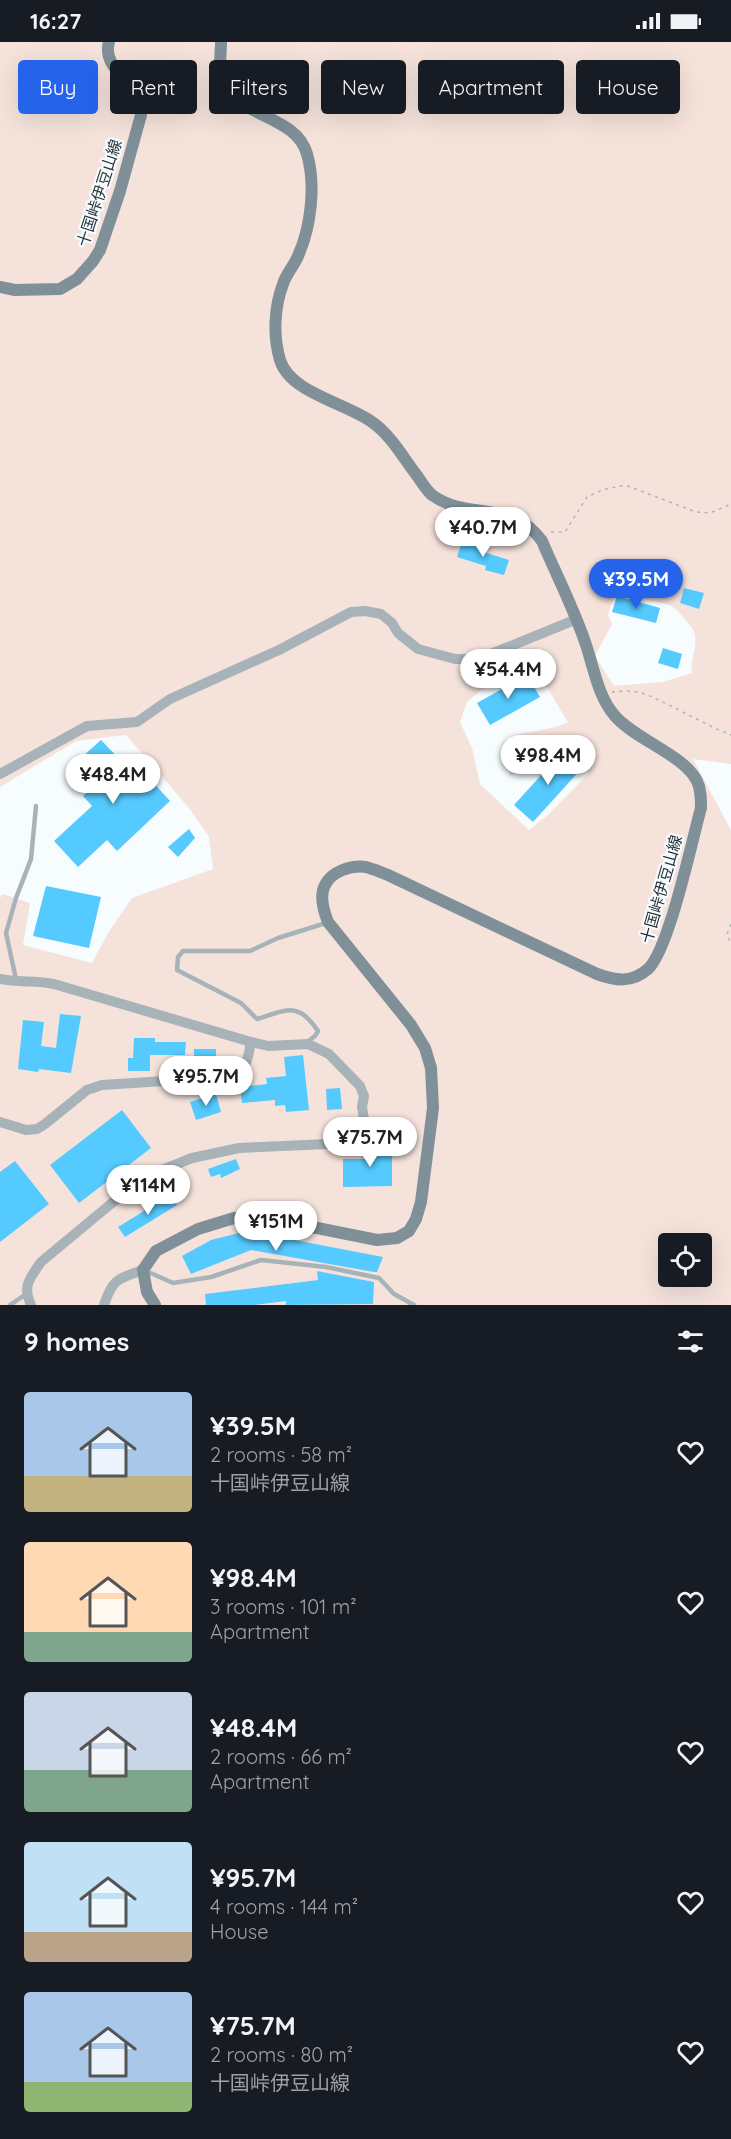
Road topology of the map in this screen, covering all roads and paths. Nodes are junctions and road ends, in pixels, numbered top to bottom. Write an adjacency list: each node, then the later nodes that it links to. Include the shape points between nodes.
1 (109, 42): 3 (main road, 十国峠伊豆山線, via 109,60 135,93 141,115 100,250 77,279 60,289)
2 (220, 42): 5 (main road, 十国峠伊豆山線, via 221,73 227,89 238,102 288,128 300,139 308,156 311,178 306,230 275,312 281,364 303,386 381,429 431,494 453,504 514,518)
3 (0, 287)
4 (731, 504): 5 (path, via 710,513 696,512 626,485 587,497 565,532)
5 (536, 533): 6 (main road, 十国峠伊豆山線)
6 (577, 620): 7 (main road, 十国峠伊豆山線); 9 (street, via 511,648 463,659 418,649 381,614 351,612 279,650 170,699 137,722 87,726)
7 (602, 693): 8 (path, via 643,693); 11 (main road, 十国峠伊豆山線, via 613,714 630,731 684,765 697,780 700,792 701,808 669,926 658,956 648,969 629,980 613,980 365,867 339,871 325,885 322,897)
8 (731, 735)
9 (0, 774)
10 (36, 806): 15 (lane, via 31,859 6,933)
11 (328, 922): 17 (lane, via 250,951 183,951 178,957 177,970 241,1003 256,1019 298,1010 318,1031); 19 (main road, 十国峠伊豆山線, via 411,1025 431,1068 433,1108 416,1219 409,1231 397,1238 377,1240 257,1215 234,1218 198,1228 156,1251)
12 (731, 924): 13 (path)
13 (731, 944)
14 (0, 979): 15 (street)
15 (17, 982): 16 (street, via 54,984)
16 (251, 1042): 17 (street, via 268,1046); 18 (street, via 245,1067 238,1074 102,1085 87,1090 37,1128 26,1130)
17 (304, 1044): 20 (street, via 329,1054 360,1086 364,1119 357,1130 328,1144 239,1148 192,1158 142,1178 41,1262)
18 (0, 1122)
19 (143, 1270): 23 (street, via 110,1287); 24 (main road, via 147,1292); 25 (lane, via 172,1283 211,1277 261,1260 326,1267 379,1278 394,1294)
20 (26, 1293): 21 (lane); 22 (street)
21 (10, 1305)
22 (31, 1305)
23 (104, 1305)
24 (155, 1305)
25 (414, 1305)

